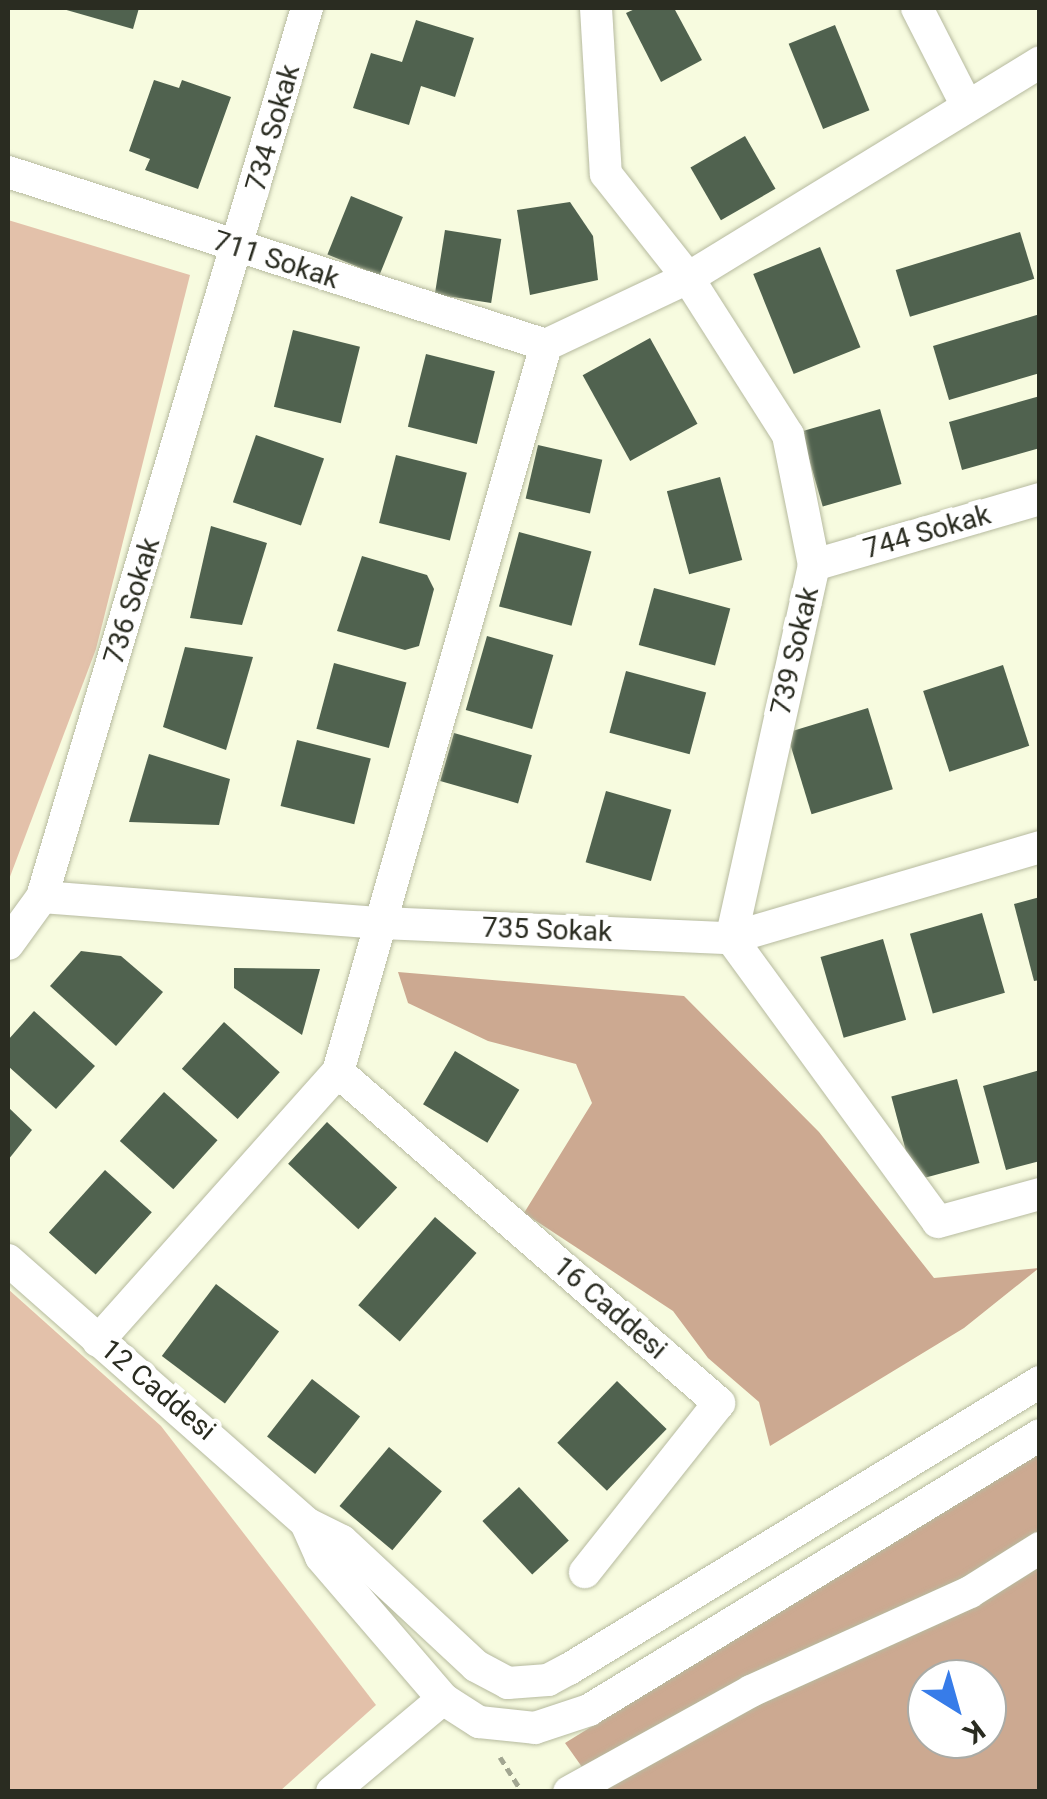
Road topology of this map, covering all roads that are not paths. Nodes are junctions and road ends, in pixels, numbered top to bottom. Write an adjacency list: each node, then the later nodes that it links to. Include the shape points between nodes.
1 (308, 8): 7 (street, 734 Sokak)
2 (596, 8): 8 (street, 739 Sokak, via 606,174)
3 (917, 8): 5 (street)
4 (1039, 68): 5 (street)
5 (967, 106): 8 (street)
6 (8, 172): 7 (street, 711 Sokak)
7 (238, 248): 9 (street, 711 Sokak); 13 (street, 736 Sokak)
8 (688, 278): 9 (street); 11 (street, 739 Sokak, via 788,435)
9 (546, 344): 14 (street)
10 (1040, 499): 11 (street, 744 Sokak)
11 (814, 565): 15 (street, 739 Sokak)
12 (1040, 847): 15 (street, 735 Sokak)
13 (42, 896): 14 (street, 735 Sokak); 16 (street, 736 Sokak)
14 (381, 923): 15 (street, 735 Sokak); 17 (street)
15 (731, 938): 18 (street, via 938,1222)
16 (8, 944)
17 (338, 1072): 20 (street); 25 (street, 16 Caddesi, via 719,1403)
18 (1040, 1194)
19 (8, 1260): 20 (street, 12 Caddesi)
20 (98, 1341): 23 (street, 12 Caddesi)
21 (1040, 1382): 23 (street, via 569,1669 526,1684 490,1676 342,1541)
22 (1040, 1435): 26 (street, via 562,1723 494,1725)
23 (306, 1523): 26 (street, via 321,1556)
24 (1040, 1548): 28 (street, via 970,1592 752,1691)
25 (585, 1572)
26 (443, 1700): 27 (street)
27 (332, 1792)
28 (569, 1792)

